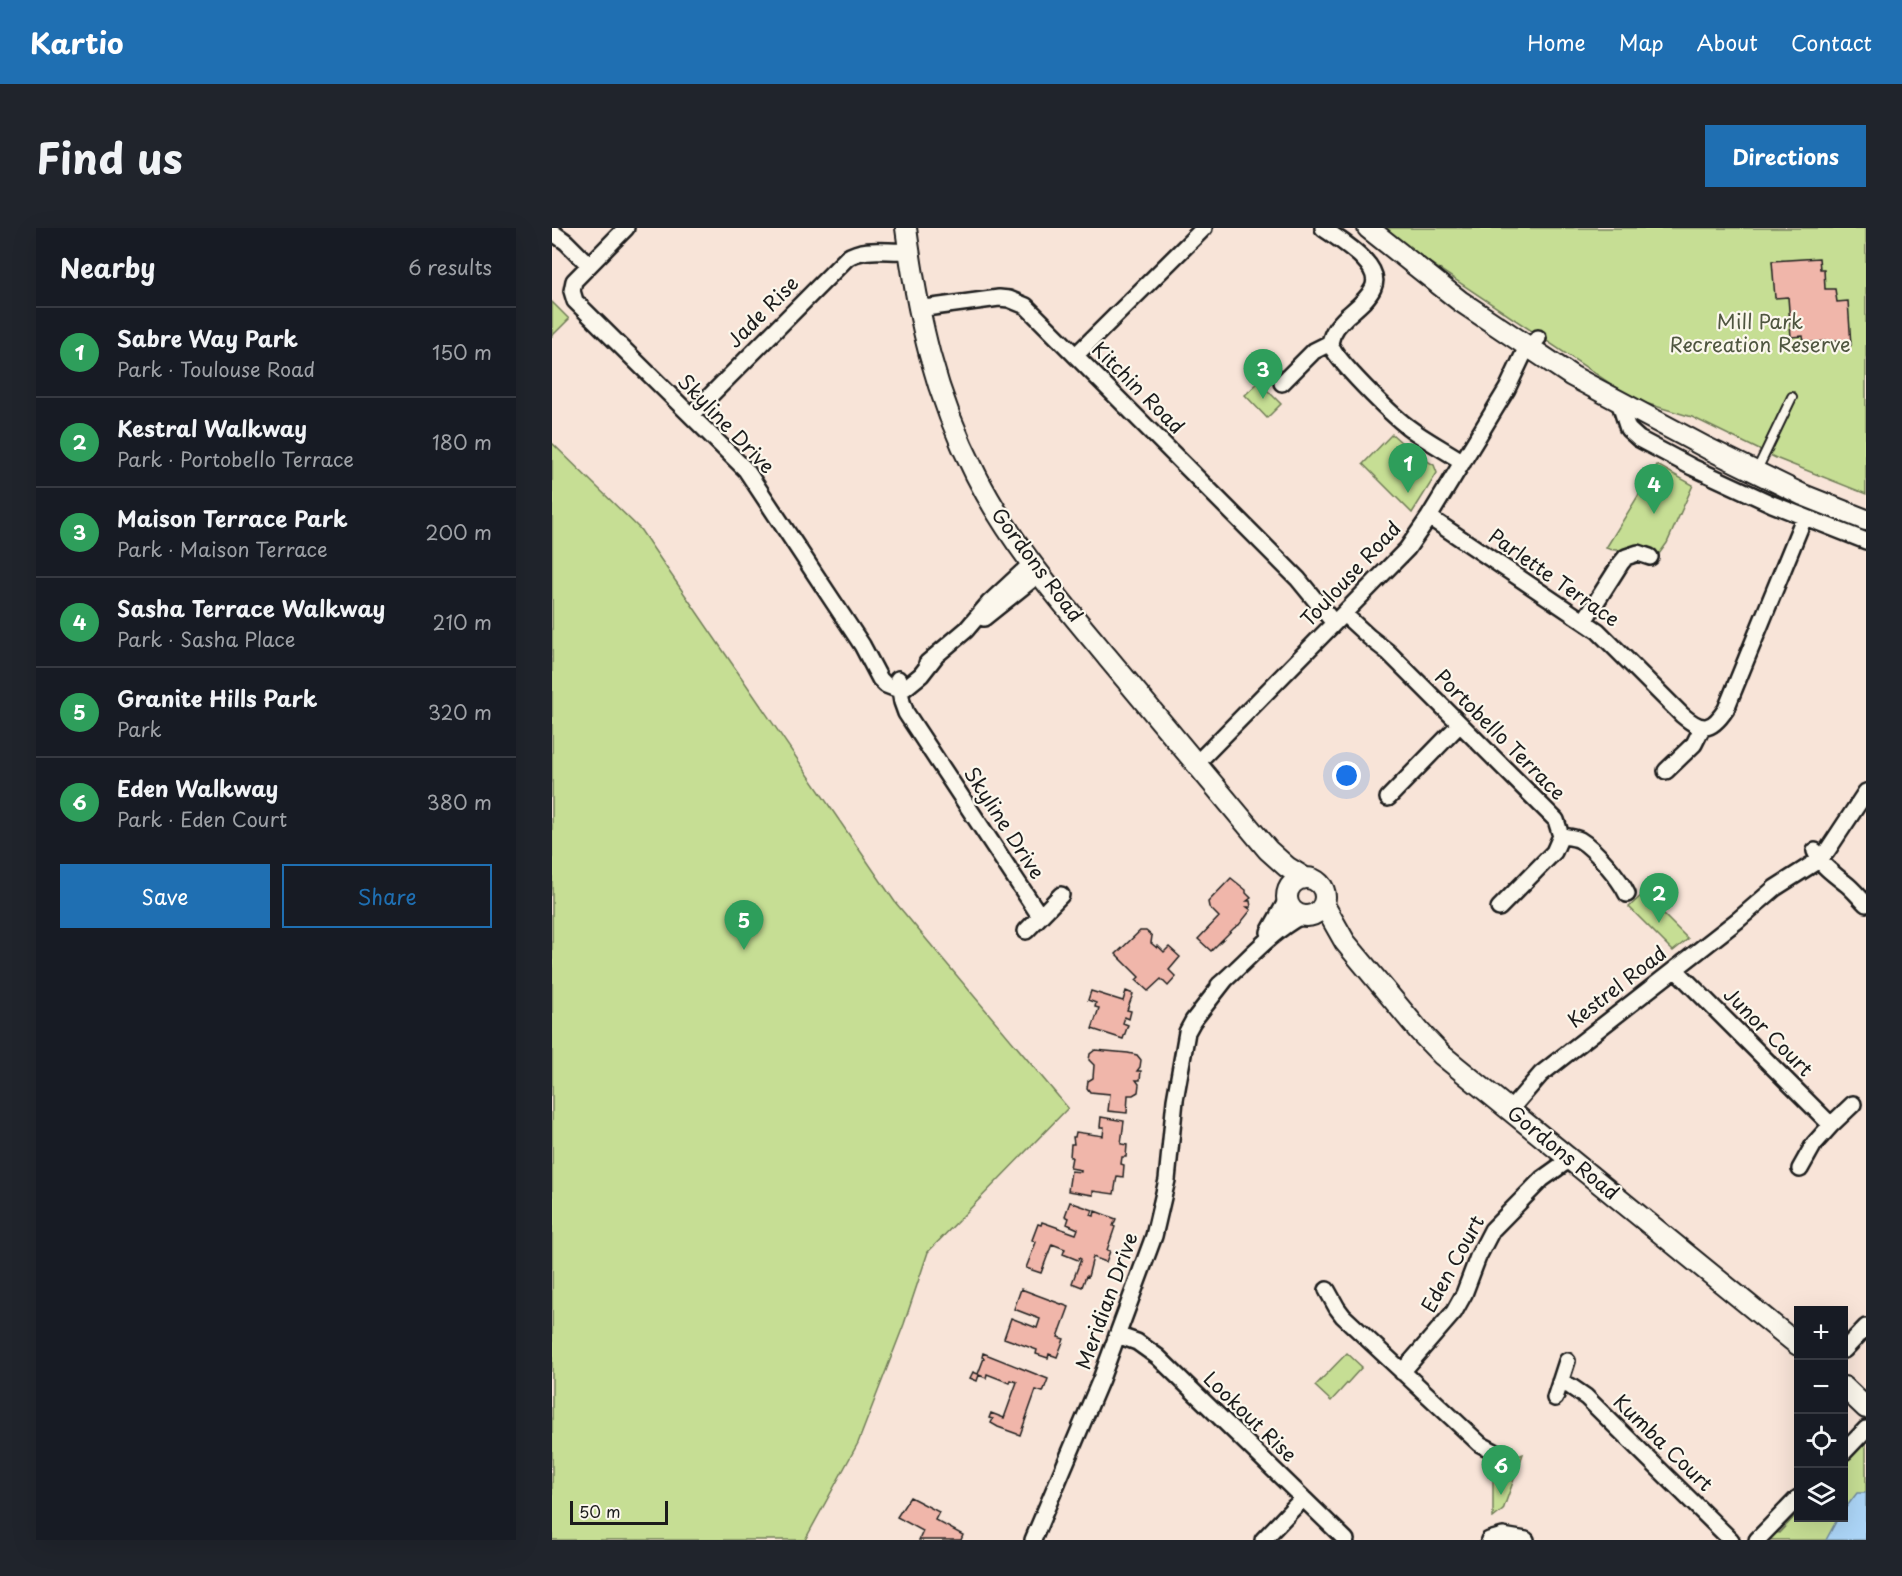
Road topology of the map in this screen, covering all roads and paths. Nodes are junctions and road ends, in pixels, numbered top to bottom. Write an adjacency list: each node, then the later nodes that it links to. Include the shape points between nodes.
1 (626, 228): 7 (street)
2 (1204, 228): 11 (street)
3 (1323, 228): 9 (street, via 1368,263 1375,275 1371,291 1334,331)
4 (1368, 228): 10 (street, via 1461,301)
5 (552, 233): 7 (street)
6 (908, 240): 8 (street, Gordons Road); 15 (street, Jade Rise, via 853,254 839,265)
7 (587, 268): 15 (street, Skyline Drive, via 572,287 572,296)
8 (918, 309): 11 (street, Kitchin Road, via 1009,299 1026,306); 24 (street, Gordons Road, via 938,385 963,448 999,517)
9 (1330, 343): 12 (street, via 1314,351); 16 (street, via 1341,361 1398,419)
10 (1534, 346): 14 (street, via 1572,376); 16 (street, Toulouse Road, via 1523,373 1508,389)
11 (1076, 355): 25 (street, Kitchin Road, via 1298,579)
12 (1282, 383)
13 (1792, 396): 17 (lane)
14 (1619, 401): 17 (street); 20 (street, via 1628,429 1639,438)
15 (691, 415): 27 (street, Skyline Drive, via 755,481 862,645)
16 (1463, 462): 19 (street, Toulouse Road)
17 (1761, 474): 18 (street); 21 (street)
18 (1866, 508)
19 (1429, 517): 25 (street, Toulouse Road, via 1407,549); 26 (street, Parlette Terrace)
20 (1804, 518): 22 (street); 29 (street, via 1725,710 1715,724)
21 (1866, 520)
22 (1866, 541)
23 (1650, 557): 26 (street, via 1638,553 1626,557)
24 (1035, 569): 27 (street, via 989,603 966,630); 30 (street, Gordons Road)
25 (1343, 615): 28 (street, Portobello Terrace, via 1389,652); 30 (street, Toulouse Road)
26 (1584, 621): 29 (street, Parlette Terrace, via 1682,715)
27 (898, 684): 44 (street, Skyline Drive, via 906,713)
28 (1460, 724): 33 (street); 34 (street, Portobello Terrace, via 1556,820)
29 (1702, 728): 31 (street, via 1694,744)
30 (1196, 764): 35 (street, Gordons Road)
31 (1666, 771)
32 (1866, 792): 36 (street, Kestrel Road)
33 (1388, 798)
34 (1561, 836): 38 (street, via 1585,844 1620,880); 42 (street, via 1554,852)
35 (1268, 850): 37 (street, Gordons Road); 40 (street, Gordons Road)
36 (1819, 855): 41 (street); 47 (street, Kestrel Road)
37 (1305, 878): 40 (street, via 1294,882); 43 (street, via 1320,884 1325,894)
38 (1627, 894)
39 (1061, 895): 44 (street, Skyline Drive)
40 (1287, 896): 43 (street, via 1292,910); 46 (street, Meridian Drive, via 1278,919)
41 (1866, 904)
42 (1499, 908)
43 (1312, 912): 46 (street, Meridian Drive, via 1285,925); 49 (street, Gordons Road, via 1345,942 1430,1043)
44 (1040, 916): 45 (street, Skyline Drive)
45 (1026, 931)
46 (1260, 944): 55 (street, Meridian Drive, via 1225,980 1187,1032 1160,1217)
47 (1675, 969): 49 (street, Kestrel Road, via 1541,1074); 50 (street, Junor Court)
48 (1853, 1104): 50 (street)
49 (1506, 1107): 51 (street, Gordons Road)
50 (1831, 1125): 52 (street)
51 (1565, 1155): 56 (street, Gordons Road); 59 (street, Eden Court, via 1492,1230 1454,1312)
52 (1800, 1169)
53 (1328, 1290): 59 (street, via 1343,1316)
54 (1866, 1327): 57 (street)
55 (1117, 1335): 67 (street, Lookout Rise, via 1137,1342 1158,1357); 69 (street, Meridian Drive)
56 (1794, 1342)
57 (1848, 1346)
58 (1567, 1361): 60 (street)
59 (1402, 1372): 66 (street, via 1480,1444 1486,1457)
60 (1560, 1382): 62 (street); 76 (street, Kumba Court, via 1586,1397)
61 (1848, 1391): 63 (street)
62 (1555, 1398)
63 (1866, 1408)
64 (1866, 1429): 65 (street)
65 (1848, 1448)
66 (1510, 1460)
67 (1303, 1498): 72 (street); 73 (street, Lookout Rise)
68 (1794, 1502): 77 (street)
69 (1045, 1509): 70 (street, Meridian Drive); 71 (street, Meridian Drive)
70 (1025, 1540)
71 (1033, 1540)
72 (1263, 1540)
73 (1346, 1540)
74 (1489, 1540): 75 (street, via 1503,1536)
75 (1526, 1540)
76 (1731, 1540)
77 (1757, 1540)

